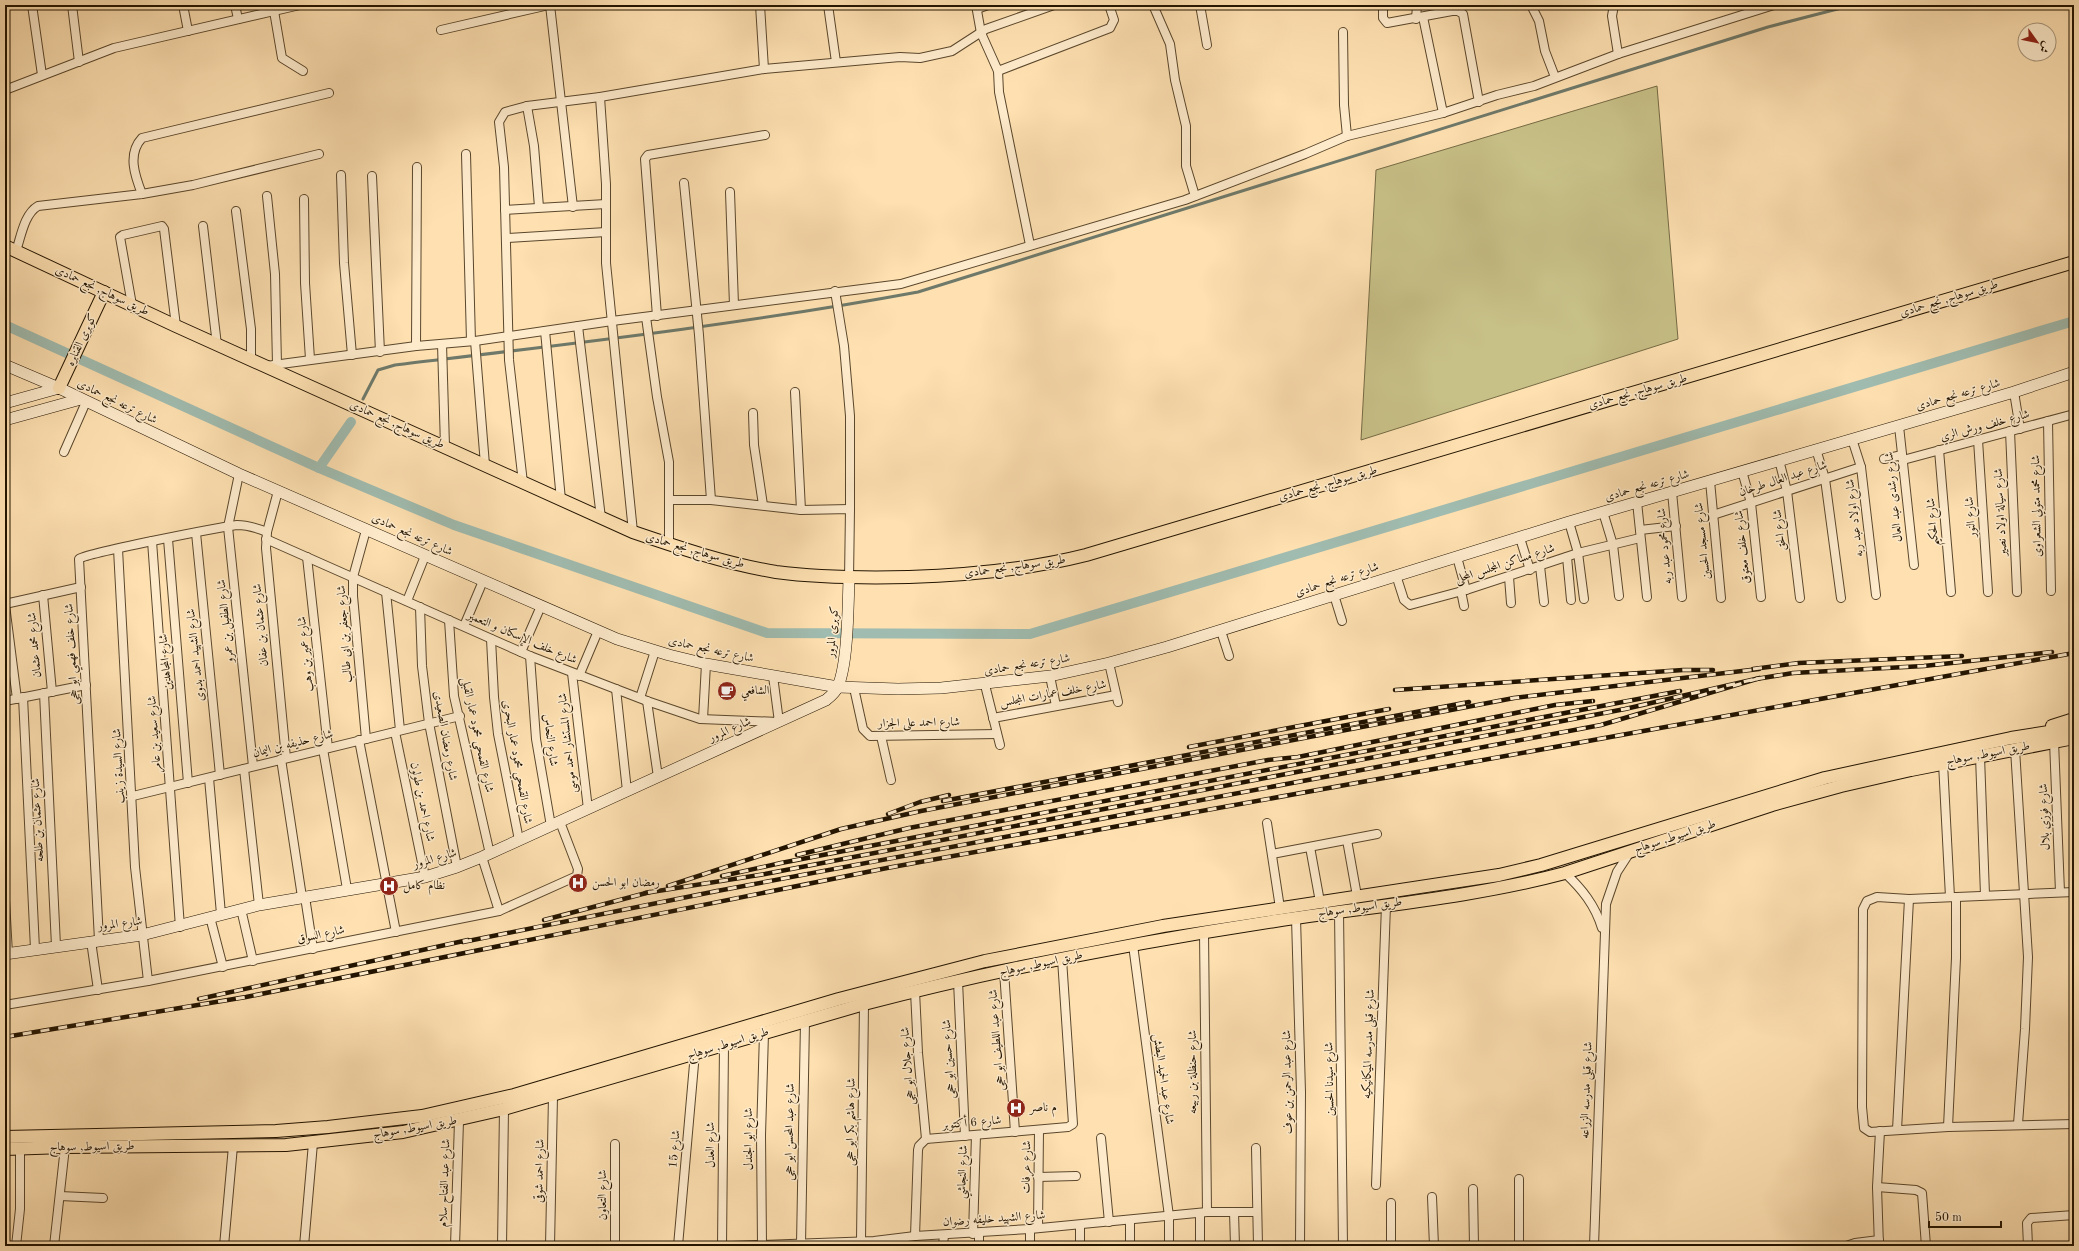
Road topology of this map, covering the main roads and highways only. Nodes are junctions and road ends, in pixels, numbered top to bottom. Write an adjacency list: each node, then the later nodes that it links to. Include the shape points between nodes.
1 (11, 249): 3 (main road, طريق سوهاج, نجع حمادى)
2 (2074, 262): 3 (main road, طريق سوهاج, نجع حمادى, via 1385,468 1067,560 1035,567 972,574 849,579 754,567 704,555 634,532 271,365 251,360)
3 (104, 292): 4 (main road, كوبرى القنابره)
4 (59, 388)
5 (2074, 719): 8 (main road)
6 (2074, 728): 8 (main road, طريق اسيوط, سوهاج)
7 (2074, 738): 8 (main road, طريق اسيوط, سوهاج)
8 (2013, 744): 9 (main road, طريق اسيوط, سوهاج)
9 (1998, 746): 10 (main road, طريق اسيوط, سوهاج, via 1825,778); 11 (main road, طريق اسيوط, سوهاج, via 1980,756 1807,796)
10 (1561, 859): 11 (main road); 12 (main road, طريق اسيوط, سوهاج, via 1499,875 1164,926)
11 (1565, 873): 13 (main road, طريق اسيوط, سوهاج, via 1505,887 1204,932)
12 (985, 961): 13 (main road); 14 (main road, طريق اسيوط, سوهاج, via 839,999)
13 (986, 975): 14 (main road, طريق اسيوط, سوهاج, via 864,1004 696,1053)
14 (599, 1076): 15 (main road, طريق اسيوط, سوهاج, via 465,1108); 18 (main road, طريق اسيوط, سوهاج, via 553,1096 504,1110 403,1132)
15 (361, 1124): 16 (main road, طريق اسيوط, سوهاج); 18 (main road, via 357,1131)
16 (328, 1127): 17 (main road, طريق اسيوط, سوهاج, via 244,1132); 19 (main road, via 332,1133)
17 (5, 1137)
18 (363, 1137): 19 (main road, طريق اسيوط, سوهاج)
19 (330, 1141): 20 (main road, طريق اسيوط, سوهاج, via 233,1146)
20 (5, 1149)

